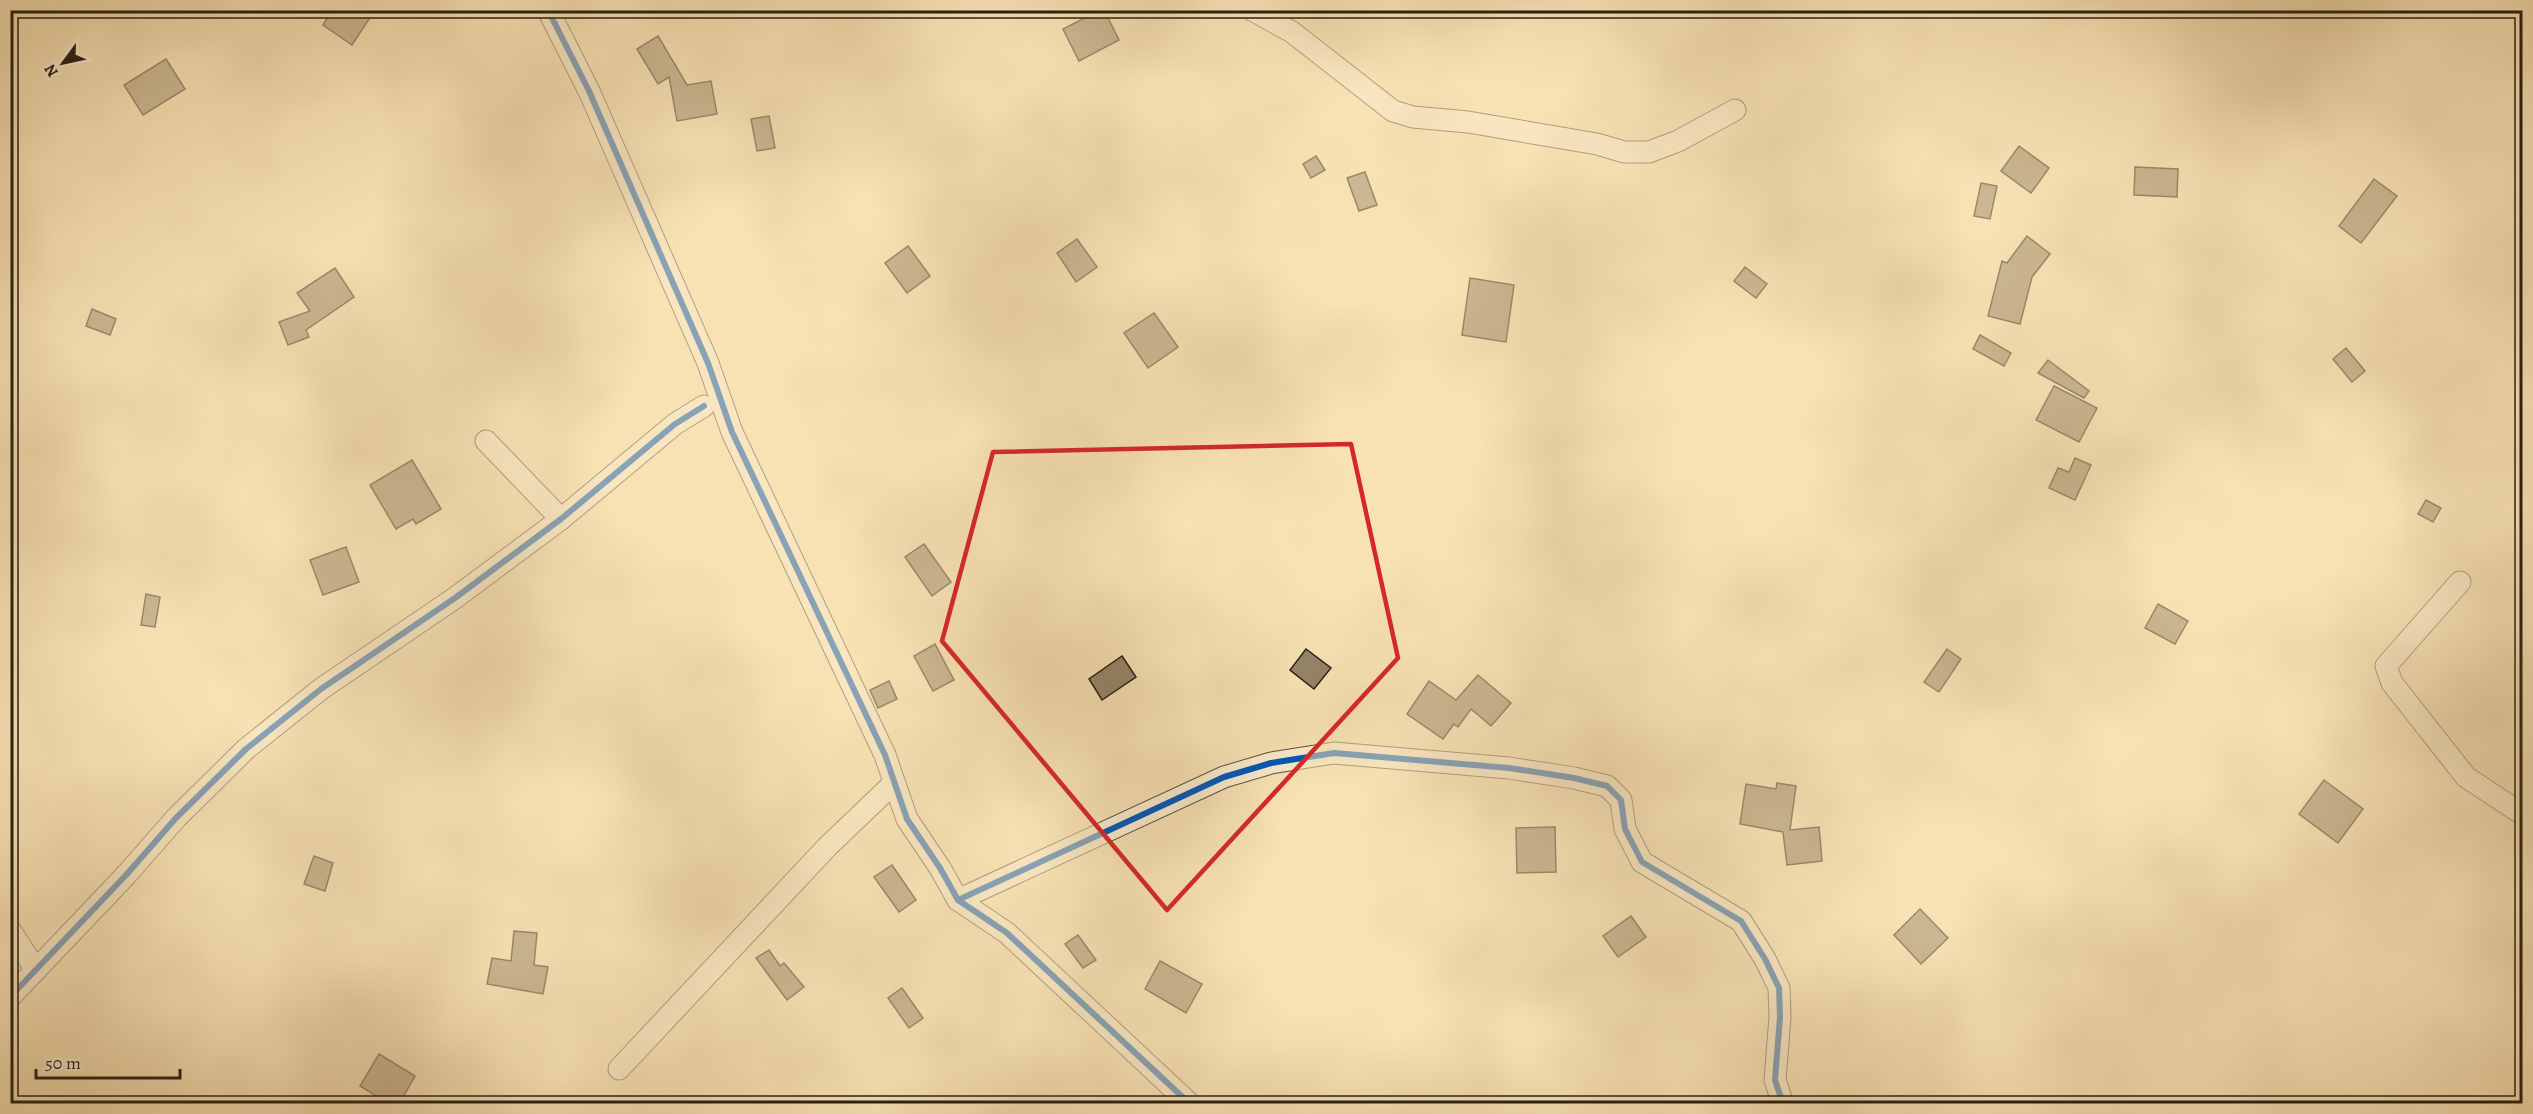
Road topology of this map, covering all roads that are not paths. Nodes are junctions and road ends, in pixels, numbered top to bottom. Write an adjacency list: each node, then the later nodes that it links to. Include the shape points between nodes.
1 (548, 10): 4 (street, via 589,91)
2 (1252, 10): 3 (street, via 1292,32 1393,111 1413,117 1468,122 1624,152 1649,152)
3 (1734, 110)
4 (708, 363): 5 (street); 6 (street)
5 (704, 406): 6 (street); 8 (street, via 675,424)
6 (732, 432): 10 (street, via 885,755)
7 (486, 441): 8 (street)
8 (561, 519): 14 (street, via 455,598 321,689 246,748)
9 (2460, 582): 11 (street, via 2386,666 2392,682 2466,777)
10 (894, 783): 12 (street, via 907,819); 16 (street, via 826,847)
11 (2523, 814)
12 (958, 900): 17 (street, via 1007,933); 18 (street, via 1224,777 1271,763 1334,753 1509,768 1607,786 1621,801 1625,828 1642,862 1741,921 1765,958 1779,988 1775,1080)
13 (10, 930): 14 (street)
14 (36, 970): 15 (street)
15 (10, 997)
16 (619, 1069)
17 (1190, 1104)
18 (1783, 1104)

